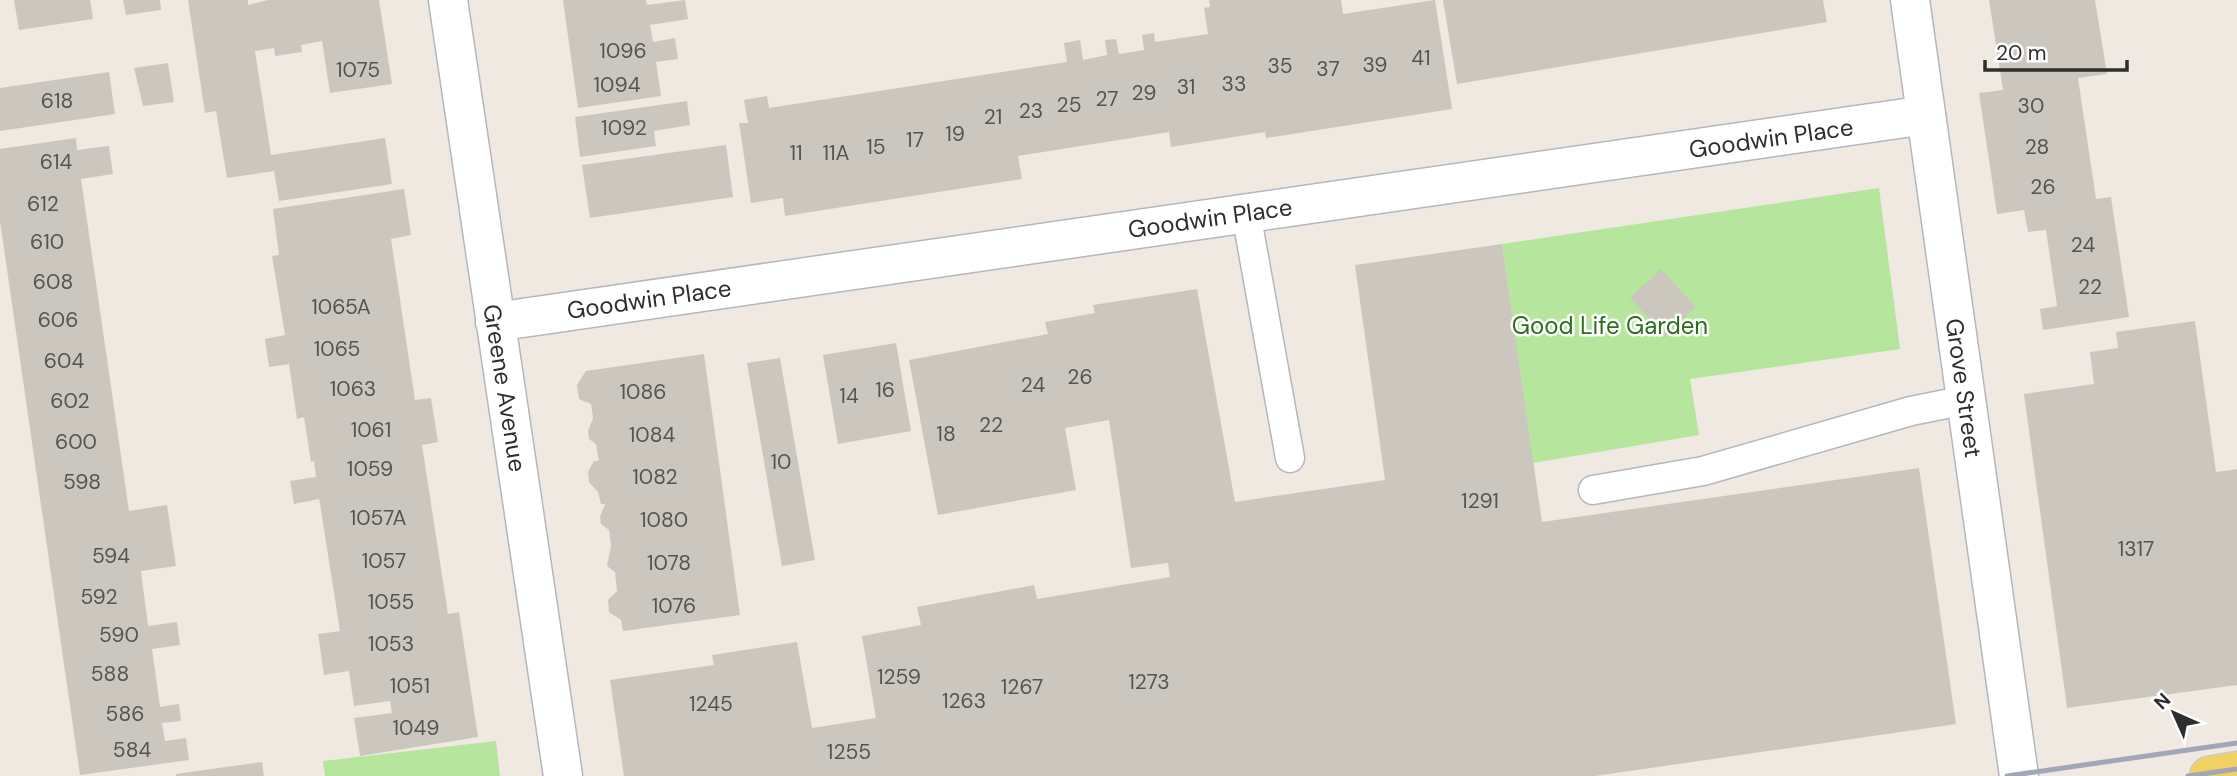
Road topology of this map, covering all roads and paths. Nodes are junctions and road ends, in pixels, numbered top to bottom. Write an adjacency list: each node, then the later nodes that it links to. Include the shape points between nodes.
1 (448, 0): 5 (street, Greene Avenue)
2 (1910, 0): 3 (street, Grove Street)
3 (1926, 115): 4 (street, Goodwin Place); 6 (street, Grove Street)
4 (1246, 213): 5 (street, Goodwin Place); 7 (lane)
5 (495, 322): 10 (street, Greene Avenue)
6 (1966, 400): 8 (lane, via 1911,411 1703,471); 11 (street, Grove Street)
7 (1290, 458)
8 (1592, 490)
9 (2237, 771): 12 (main road)
10 (563, 776)
11 (2019, 776)
12 (2211, 776)

